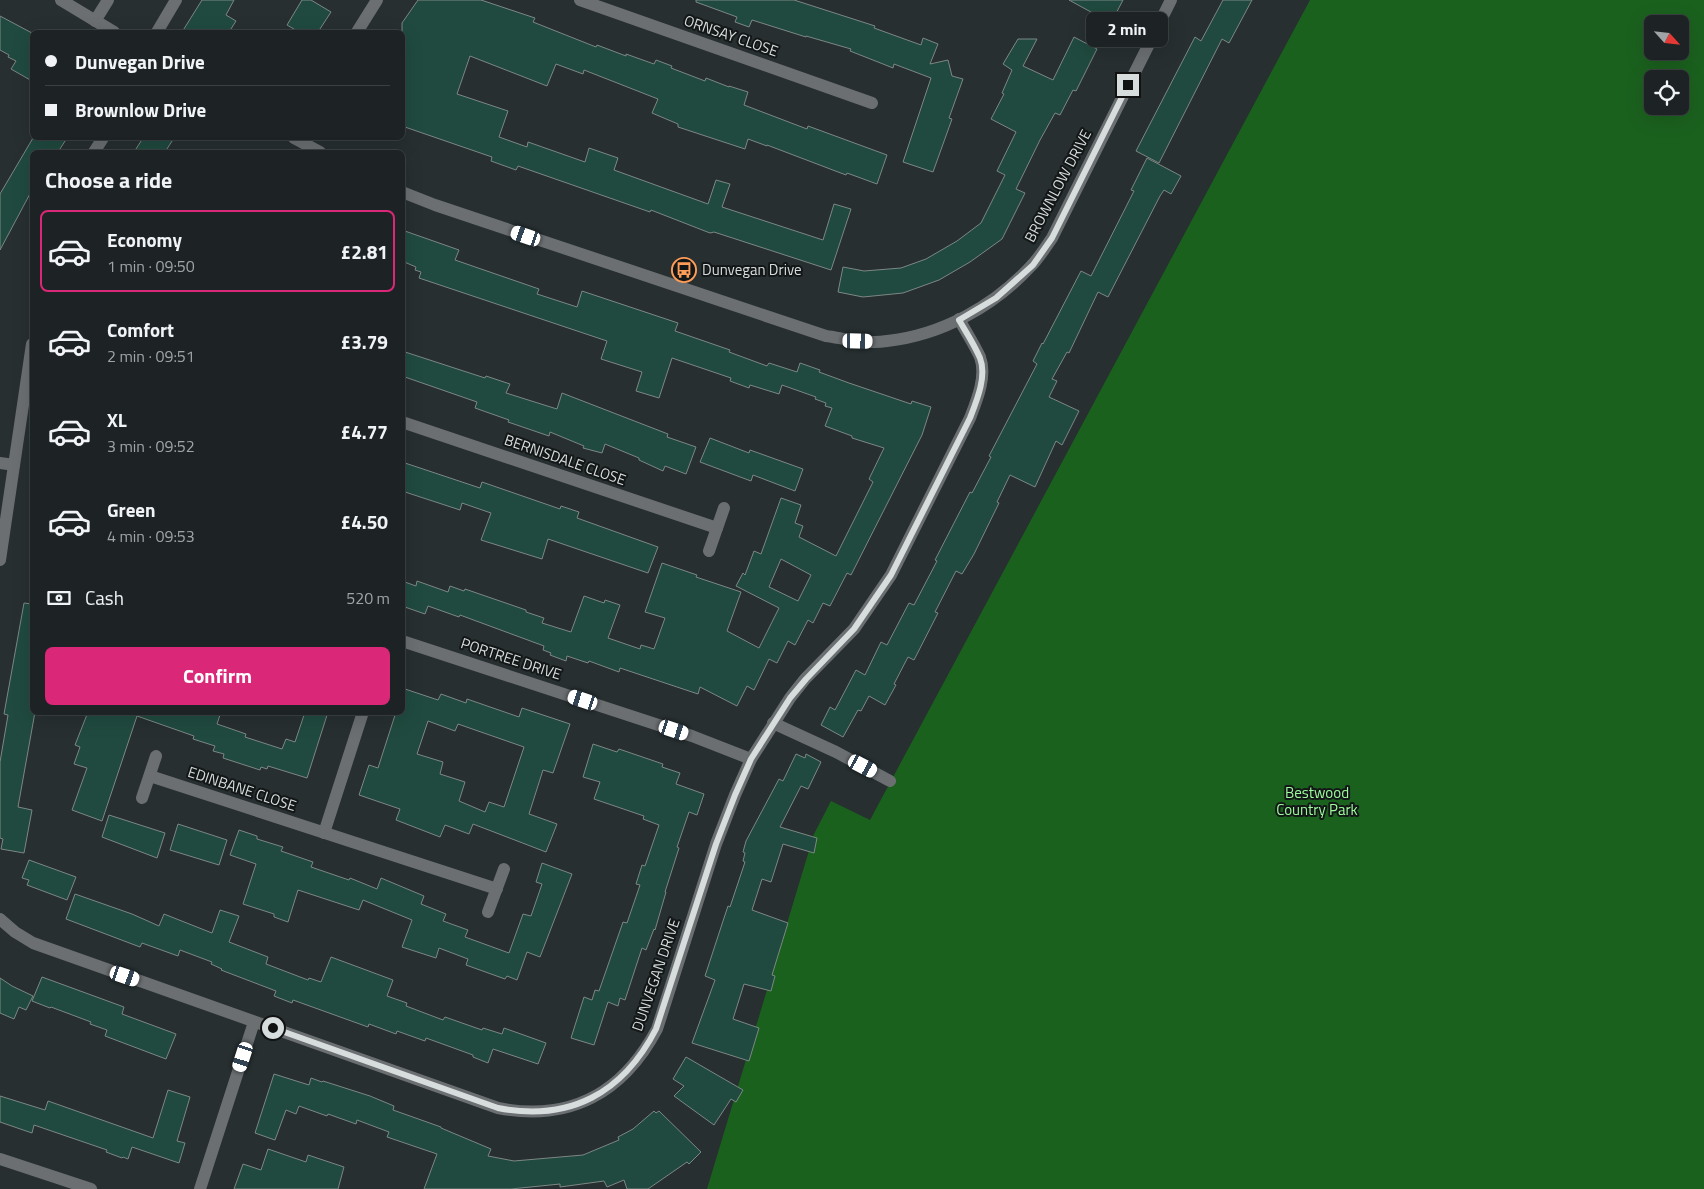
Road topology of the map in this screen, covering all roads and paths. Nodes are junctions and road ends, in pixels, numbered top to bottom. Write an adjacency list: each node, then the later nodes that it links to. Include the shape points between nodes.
1 (61, 0): 7 (street)
2 (108, 0): 7 (street)
3 (176, 0): 9 (street)
4 (377, 0): 10 (street)
5 (580, 0): 11 (street, ORNSAY CLOSE)
6 (1171, 0): 15 (street, BROWNLOW DRIVE, via 1052,238 1033,265 1012,285)
7 (95, 21): 8 (street)
8 (111, 30)
9 (158, 30)
10 (358, 30)
11 (872, 103)
12 (298, 140): 13 (street)
13 (316, 150)
14 (405, 193): 15 (street, BROWNLOW DRIVE, via 826,336 886,342 914,337)
15 (959, 320): 26 (street, DUNVEGAN DRIVE, via 980,359 982,373 970,418 880,594 854,629 806,679)
16 (30, 357): 19 (street)
17 (405, 423): 21 (street, BERNISDALE CLOSE)
18 (0, 462): 19 (street)
19 (14, 465): 23 (street)
20 (724, 508): 21 (street)
21 (717, 528): 22 (street)
22 (708, 551)
23 (0, 560)
24 (405, 642): 28 (street, PORTREE DRIVE, via 692,736)
25 (362, 715): 32 (street)
26 (773, 723): 28 (street, DUNVEGAN DRIVE); 30 (street)
27 (156, 756): 29 (street)
28 (751, 759): 37 (street, DUNVEGAN DRIVE, via 716,844 656,1029 648,1046 627,1072 592,1098 553,1112 517,1112 498,1108)
29 (150, 776): 31 (street); 32 (street, EDINBANE CLOSE)
30 (890, 781)
31 (142, 798)
32 (324, 833): 34 (street, EDINBANE CLOSE)
33 (504, 869): 34 (street)
34 (497, 889): 35 (street)
35 (488, 912)
36 (0, 919): 37 (street, DUNVEGAN DRIVE, via 33,943)
37 (254, 1022): 40 (street)
38 (0, 1159): 39 (street)
39 (91, 1189)
40 (200, 1189)

